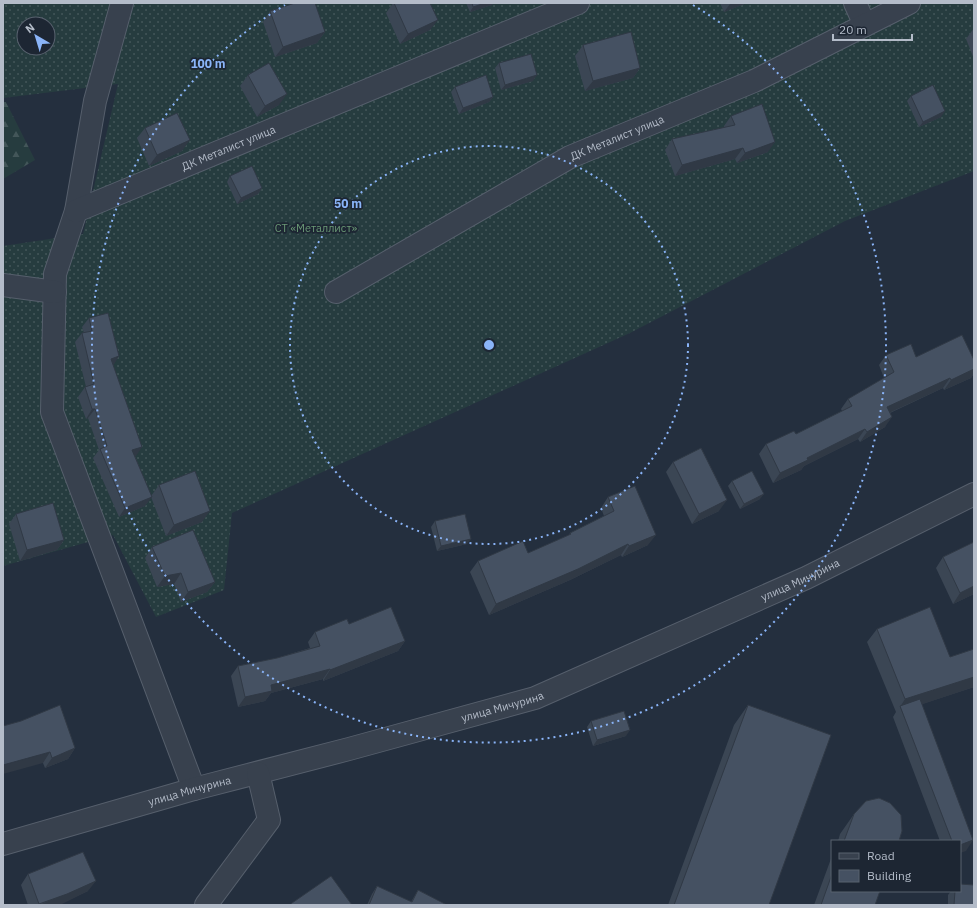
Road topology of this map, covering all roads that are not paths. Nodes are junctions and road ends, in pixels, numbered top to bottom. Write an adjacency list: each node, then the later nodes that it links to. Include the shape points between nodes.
1 (122, 3): 6 (street, via 95,101)
2 (578, 3): 6 (street, ДК Металист улица)
3 (855, 3): 5 (street)
4 (909, 3): 5 (street, ДК Металист улица)
5 (865, 25): 9 (street, ДК Металист улица, via 754,81 570,157)
6 (76, 211): 8 (street, via 55,274)
7 (3, 285): 8 (street)
8 (55, 292): 12 (street, via 52,412)
9 (336, 292)
10 (974, 494): 11 (street, улица Мичурина, via 806,578 535,698)
11 (258, 773): 12 (street, улица Мичурина); 14 (street, via 270,820)
12 (194, 789): 13 (street, улица Мичурина)
13 (3, 844)
14 (206, 905)

